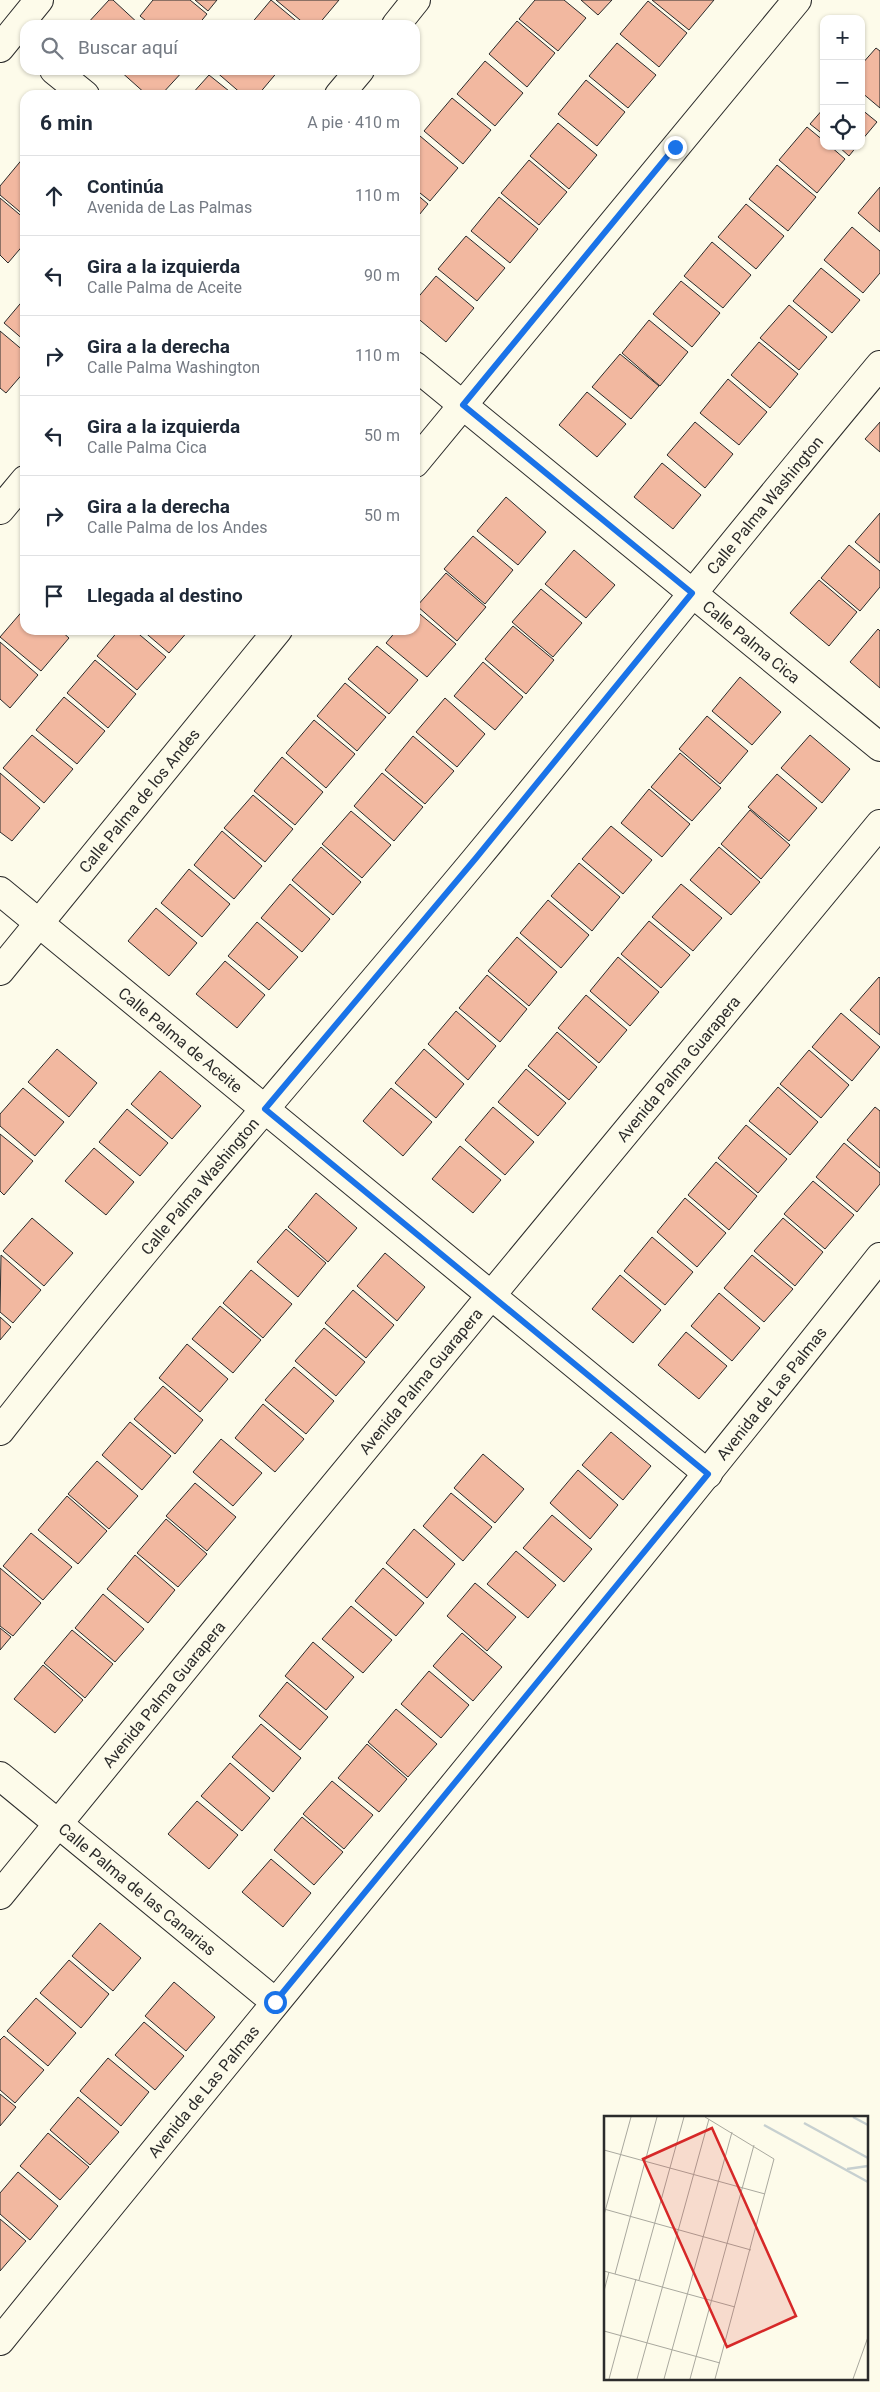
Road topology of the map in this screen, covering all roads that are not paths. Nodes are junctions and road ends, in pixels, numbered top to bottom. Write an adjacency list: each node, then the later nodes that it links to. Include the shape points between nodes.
1 (39, 0): 4 (street)
2 (416, 0): 5 (street)
3 (797, 0): 14 (street)
4 (24, 20)
5 (400, 20)
6 (20, 25): 7 (street)
7 (9, 39)
8 (60, 75): 10 (street)
9 (356, 75): 11 (street)
10 (78, 90)
11 (343, 90)
12 (880, 365): 18 (street, Calle Palma Washington)
13 (420, 370): 14 (street, Calle Palma Cica)
14 (463, 405): 15 (street); 18 (street, Calle Palma Cica)
15 (420, 457)
16 (20, 486): 17 (street)
17 (0, 510)
18 (692, 593): 20 (street, Calle Palma Cica); 25 (street, Calle Palma Washington, via 476,858)
19 (274, 635): 23 (street, Calle Palma de los Andes)
20 (880, 747)
21 (880, 824): 27 (street, Avenida Palma Guarapera)
22 (0, 891): 23 (street, Calle Palma de Aceite)
23 (39, 922): 24 (street, Calle Palma de los Andes); 25 (street, Calle Palma de Aceite)
24 (0, 971)
25 (265, 1109): 27 (street, Calle Palma de Aceite); 28 (street, Calle Palma Washington)
26 (880, 1257): 29 (street, Avenida de Las Palmas)
27 (492, 1295): 29 (street, Calle Palma de Aceite); 31 (street, Avenida Palma Guarapera)
28 (0, 1431)
29 (708, 1474): 33 (street, Avenida de Las Palmas)
30 (0, 1776): 31 (street, Calle Palma de las Canarias)
31 (58, 1824): 32 (street, Avenida Palma Guarapera); 33 (street, Calle Palma de las Canarias)
32 (0, 1895)
33 (275, 2002): 34 (street, Avenida de Las Palmas)
34 (0, 2341)

